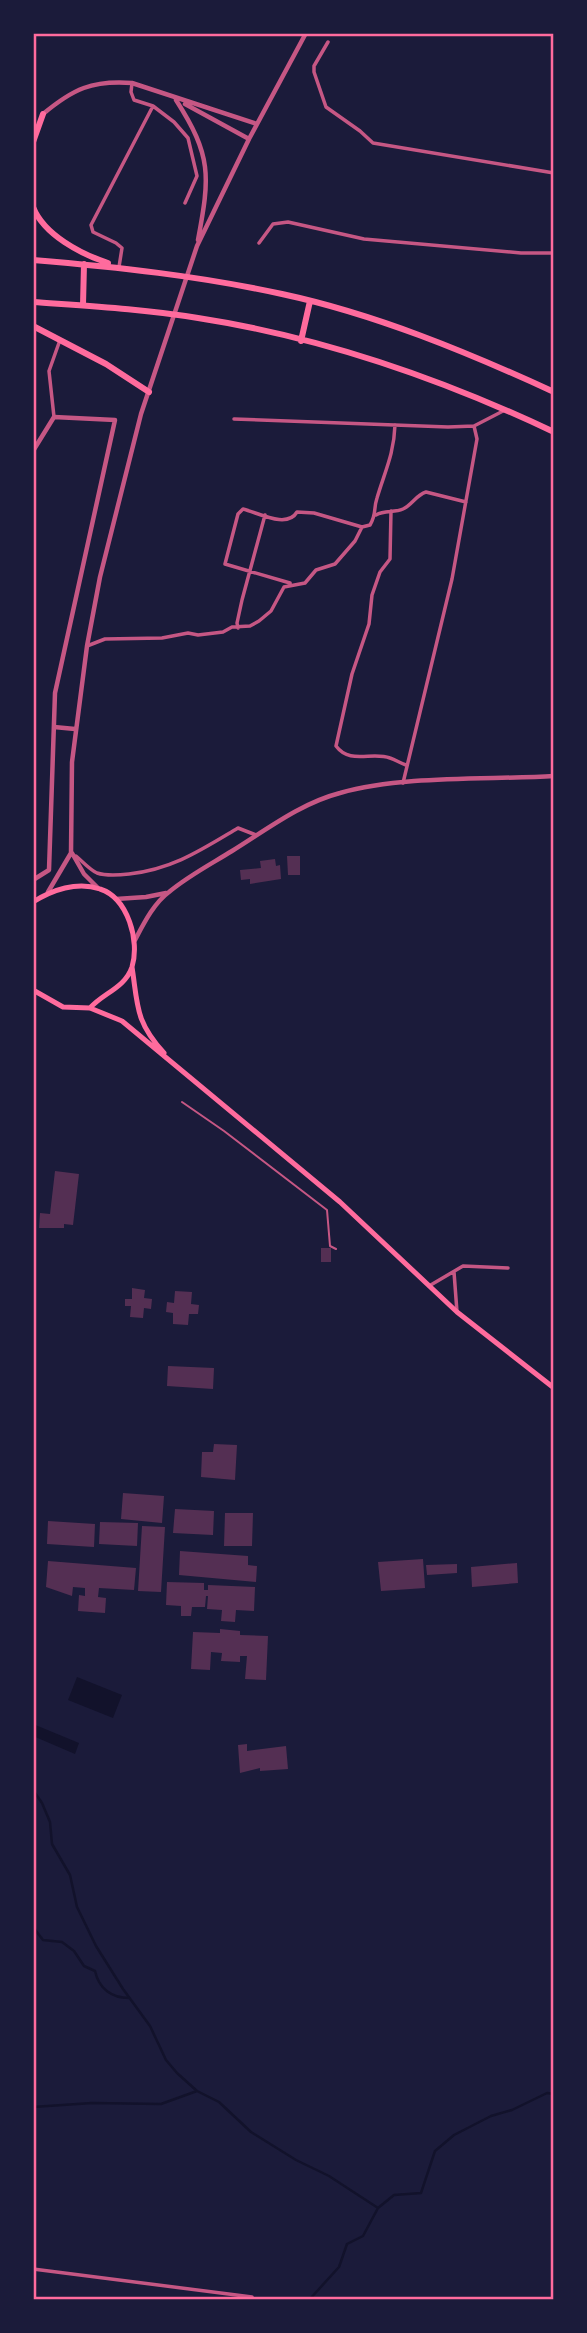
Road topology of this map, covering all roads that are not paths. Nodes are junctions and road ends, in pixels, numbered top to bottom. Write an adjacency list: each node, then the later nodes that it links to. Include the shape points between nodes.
1 (306, 33): 7 (street)
2 (328, 42): 11 (street, via 314,66 326,107 373,143)
3 (132, 83): 4 (street); 5 (street, via 134,100); 6 (street, via 80,88)
4 (175, 99): 7 (street); 9 (street); 15 (street, via 201,145 207,175)
5 (153, 106): 12 (street, via 180,128 192,148 197,176); 19 (street, via 91,225 93,232 122,248)
6 (43, 114): 8 (highway); 10 (highway)
7 (257, 124): 9 (street)
8 (33, 125)
9 (249, 139): 15 (street)
10 (33, 142)
11 (554, 173)
12 (185, 203)
13 (33, 207): 19 (highway, via 65,242)
14 (259, 243): 16 (street, via 273,224 288,222 364,239)
15 (197, 246): 26 (street)
16 (554, 253)
17 (33, 260): 18 (highway)
18 (84, 264): 19 (highway); 22 (highway)
19 (119, 267): 20 (highway)
20 (310, 301): 25 (highway); 27 (highway, via 383,323)
21 (33, 302): 22 (highway)
22 (83, 305): 25 (highway, via 199,318)
23 (33, 326): 24 (highway)
24 (61, 339): 26 (highway); 29 (street, via 49,371)
25 (301, 341): 28 (highway, via 416,375)
26 (149, 392): 43 (street, via 114,516)
27 (554, 392)
28 (506, 410): 32 (street); 33 (highway)
29 (54, 416): 34 (street); 44 (street, via 115,421 55,693)
30 (234, 419): 31 (street)
31 (395, 425): 32 (street); 38 (street, via 394,447 376,500)
32 (474, 426): 35 (street, via 477,439)
33 (554, 432)
34 (33, 451)
35 (467, 502): 36 (street, via 426,492 405,508); 46 (street)
36 (391, 511): 38 (street); 46 (street, via 390,559 372,595 369,624 336,746 350,757 390,758)
37 (265, 515): 39 (street, via 287,520 297,512 314,513); 40 (street); 40 (street, via 243,509 237,514 225,564)
38 (376, 515): 39 (street, via 370,525)
39 (362, 527): 41 (street, via 335,564 316,570 305,583)
40 (250, 570): 41 (street); 42 (street)
41 (292, 584): 42 (street, via 284,587 266,616)
42 (238, 628): 43 (street, via 162,638 105,639)
43 (87, 646): 45 (street)
44 (54, 727): 45 (street); 51 (street, via 49,870)
45 (75, 729): 50 (street)
46 (407, 765): 48 (street)
47 (554, 776): 48 (street)
48 (403, 783): 49 (street, via 338,793)
49 (258, 835): 50 (street, via 238,828 169,866 119,875 96,873); 54 (street)
50 (71, 853): 52 (street); 53 (street)
51 (33, 880)
52 (99, 888): 53 (main road); 55 (main road)
53 (48, 892): 56 (main road)
54 (167, 892): 55 (street); 57 (street)
55 (115, 899): 57 (main road)
56 (33, 902)
57 (135, 940): 58 (main road)
58 (132, 967): 60 (main road, via 119,986); 61 (main road, via 141,1021)
59 (33, 990): 60 (main road, via 63,1007)
60 (90, 1008): 61 (main road, via 122,1021)
61 (179, 1068): 66 (main road, via 340,1202)
62 (182, 1102): 63 (lane, via 327,1210 330,1247)
63 (336, 1249)
64 (508, 1268): 65 (street, via 463,1266)
65 (454, 1272): 66 (street); 67 (street)
66 (429, 1286): 67 (main road)
67 (457, 1312): 68 (main road)
68 (554, 1388)
69 (33, 2269): 70 (street)
70 (252, 2297)

